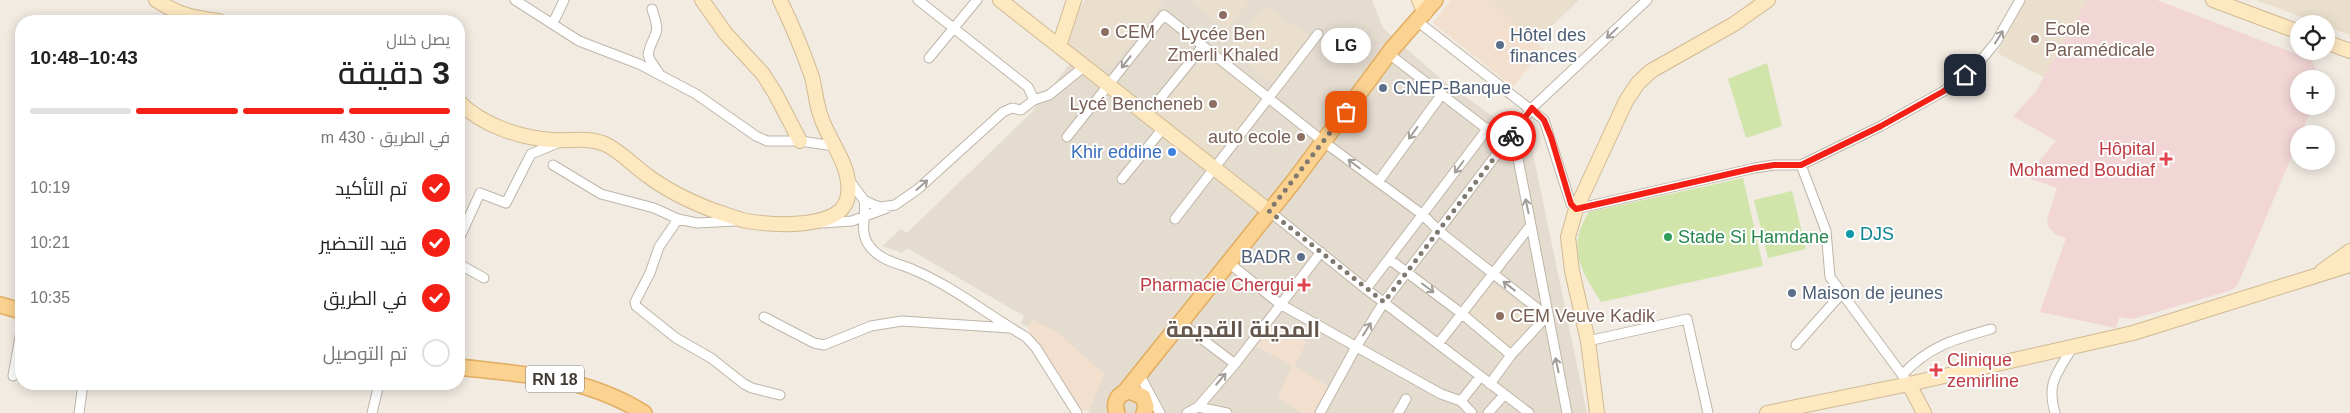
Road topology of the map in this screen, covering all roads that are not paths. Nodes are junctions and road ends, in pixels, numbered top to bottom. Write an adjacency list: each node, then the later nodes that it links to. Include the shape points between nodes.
1 (156, 0): 17 (street)
2 (515, 0): 18 (street)
3 (564, 0): 18 (street)
4 (702, 0): 43 (street, via 726,34 763,74)
5 (780, 0): 46 (street, via 812,79 824,127)
6 (918, 0): 19 (street)
7 (977, 0): 19 (street)
8 (1000, 0): 23 (street)
9 (1074, 0): 23 (street)
10 (1435, 0): 16 (main road)
11 (1647, 0): 35 (street, one-way to 35)
12 (1768, 0): 55 (street, via 1734,24 1651,71 1638,83 1626,101)
13 (2020, 0): 47 (street, one-way to 13, via 1944,91 1965,75 1996,42)
14 (2217, 1): 20 (street)
15 (652, 9): 29 (street, via 658,26 648,54)
16 (1420, 11): 26 (main road); 35 (street)
17 (182, 15)
18 (553, 23): 29 (street, via 579,41)
19 (954, 28): 27 (street); 33 (street, via 1028,87)
20 (2290, 29)
21 (1318, 34): 32 (street)
22 (2335, 45): 25 (street)
23 (1059, 46): 28 (street)
24 (1204, 46): 30 (street, one-way to 30, via 1164,14); 32 (street); 37 (street)
25 (2350, 51)
26 (1389, 54): 31 (street); 44 (main road)
27 (930, 58)
28 (1084, 66): 30 (street); 33 (street, via 1049,95)
29 (660, 74): 43 (street, via 696,94 756,136 767,141)
30 (1109, 84): 37 (street); 41 (street)
31 (1442, 94): 40 (street); 52 (street, one-way to 52)
32 (1271, 98): 44 (street); 49 (street)
33 (1034, 100): 54 (street, one-way to 33, via 918,189 1003,112 1012,108 1021,110)
34 (465, 106): 38 (street)
35 (1532, 108): 45 (street); 55 (street, via 1544,120 1571,204)
36 (465, 111): 38 (street)
37 (1148, 115): 39 (street)
38 (480, 117): 42 (street, via 527,136)
39 (1164, 127): 49 (street); 51 (street)
40 (1488, 128): 45 (street); 57 (street, one-way to 57)
41 (1067, 136)
42 (565, 140): 61 (street, via 605,144 672,192); 64 (street, via 531,154 506,203 480,193)
43 (800, 141): 46 (street)
44 (1324, 142): 52 (street, one-way to 44); 56 (main road)
45 (1506, 143): 63 (street, one-way to 45, via 1518,159); 65 (street)
46 (834, 146): 50 (street)
47 (1801, 165): 55 (street, via 1755,168); 75 (street, via 1826,231 1830,277)
48 (552, 166): 59 (street, via 600,194 654,208)
49 (1216, 168): 56 (street); 60 (street)
50 (847, 178): 53 (street); 62 (street, via 846,205 838,213 822,220)
51 (1122, 179)
52 (1378, 182): 57 (street)
53 (864, 200): 54 (street, via 881,207); 58 (street)
54 (895, 205): 58 (street)
55 (1576, 209): 86 (street, via 1568,237)
56 (1269, 211): 66 (street); 69 (main road)
57 (1423, 215): 65 (street); 67 (street)
58 (864, 217): 62 (street, via 852,221); 84 (street, via 868,244 883,259 932,279)
59 (678, 219): 61 (street, via 697,223); 102 (street, via 659,247 636,306 676,338 711,358 744,384)
60 (1175, 219)
61 (746, 221): 62 (street)
62 (802, 224)
63 (1531, 225): 72 (street); 81 (street)
64 (465, 227)
65 (1439, 231): 71 (street); 72 (street)
66 (1321, 252): 74 (street); 77 (street)
67 (1389, 259): 71 (street); 74 (street)
68 (2348, 262): 89 (street, via 2312,278 2133,332)
69 (1229, 263): 77 (street); 83 (main road)
70 (465, 267): 73 (street)
71 (1407, 273): 76 (street); 80 (street, one-way to 80)
72 (1494, 274): 80 (street); 81 (street, one-way to 72)
73 (484, 278)
74 (1366, 289): 76 (street)
75 (1842, 293): 88 (street); 98 (street)
76 (1384, 302): 87 (street); 90 (street, one-way to 76)
77 (1280, 304): 90 (street); 92 (street)
78 (0, 305): 79 (main road)
79 (15, 309)
80 (1462, 314): 87 (street); 91 (street)
81 (1547, 316): 91 (street); 123 (street, one-way to 81)
82 (764, 317): 84 (street, via 824,345 871,326 902,321)
83 (1181, 323): 92 (street); 95 (main road)
84 (1011, 328): 111 (street, via 1036,348)
85 (1991, 329): 98 (street, via 1956,338 1930,350)
86 (1588, 341): 124 (street); 125 (street, via 1687,319)
87 (1438, 344): 97 (street)
88 (1796, 345)
89 (2073, 346): 98 (street); 128 (street, via 2051,385)
90 (1356, 347): 106 (street, via 1441,394); 118 (street)
91 (1511, 355): 99 (street)
92 (1235, 364): 107 (street, one-way to 92)
93 (15, 365): 96 (street)
94 (465, 368): 108 (main road, RN 18, via 579,384 602,390)
95 (1139, 374): 103 (main road); 115 (street)
96 (13, 376)
97 (1480, 377): 99 (street); 106 (street)
98 (1906, 379): 126 (street); 127 (street)
99 (1490, 384): 104 (street)
100 (81, 390): 109 (street)
101 (378, 390): 110 (street)
102 (780, 395)
103 (1121, 395): 112 (main road); 113 (main road, via 1115,407); 114 (main road, via 1135,392 1143,397)
104 (1504, 395): 121 (street); 122 (street)
105 (1406, 399): 119 (street)
106 (1460, 401): 120 (street)
107 (1198, 407): 116 (street); 117 (street)
108 (637, 411)
109 (79, 413)
110 (372, 413)
111 (1077, 413)
112 (1102, 413)
113 (1117, 413)
114 (1144, 413)
115 (1160, 413)
116 (1187, 413)
117 (1227, 413)
118 (1320, 413)
119 (1398, 413)
120 (1472, 413)
121 (1488, 413)
122 (1528, 413)
123 (1567, 413)
124 (1597, 413)
125 (1708, 413)
126 (1767, 413)
127 (1924, 413)
128 (2056, 413)

